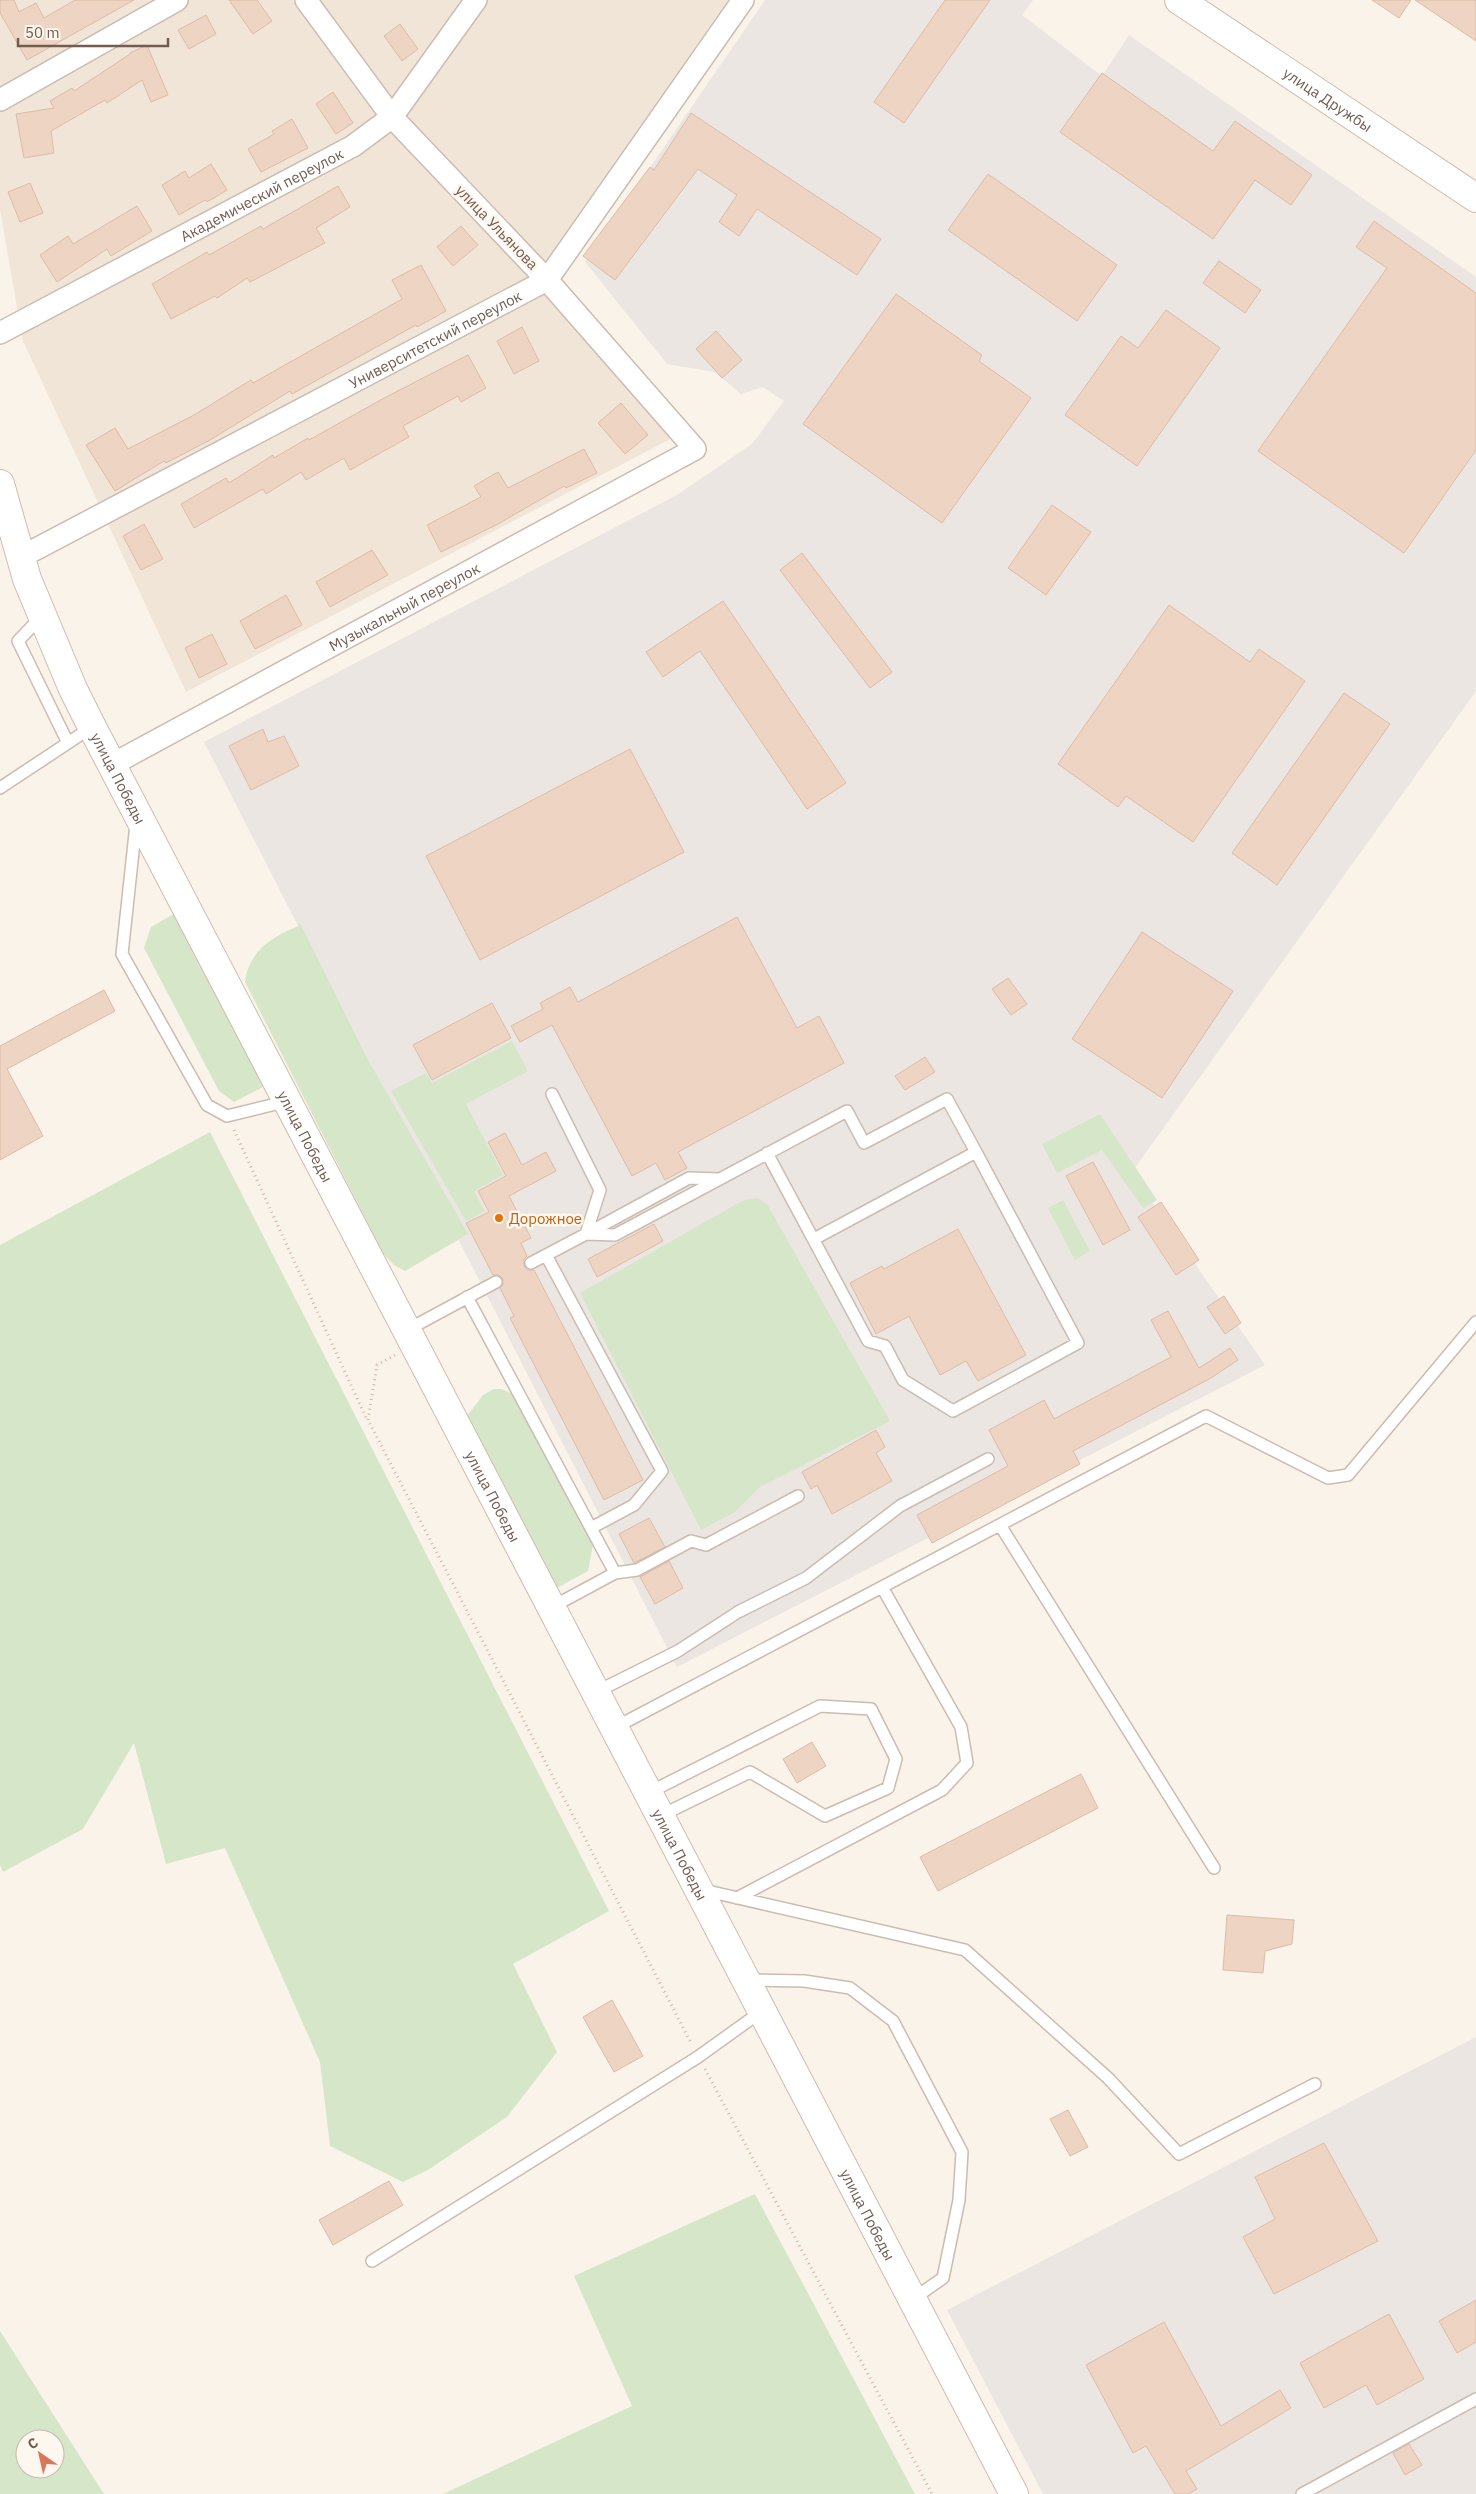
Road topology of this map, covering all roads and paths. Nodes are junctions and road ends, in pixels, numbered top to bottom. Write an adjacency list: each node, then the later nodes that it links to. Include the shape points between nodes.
1 (177, 0): 6 (street)
2 (306, 0): 7 (street, улица Ульянова)
3 (476, 0): 7 (street, Академический переулок)
4 (742, 0): 9 (street, Университетский переулок)
5 (1179, 0): 8 (main road, улица Дружбы)
6 (0, 100)
7 (392, 117): 9 (street, улица Ульянова); 10 (street, Академический переулок, via 353,146)
8 (1476, 198)
9 (547, 280): 11 (street, улица Ульянова); 14 (street, Университетский переулок)
10 (0, 333)
11 (695, 449): 18 (street, Музыкальный переулок)
12 (0, 484): 13 (main road, улица Победы)
13 (7, 532): 14 (main road, улица Победы)
14 (21, 557): 15 (main road, улица Победы)
15 (42, 616): 16 (main road, улица Победы); 17 (lane, via 18,641)
16 (92, 727): 17 (lane); 18 (main road, улица Победы)
17 (68, 743): 19 (lane)
18 (112, 764): 20 (main road, улица Победы)
19 (0, 788)
20 (138, 812): 22 (main road, улица Победы); 23 (lane, via 122,954 207,1105)
21 (552, 1094): 26 (lane, via 600,1190)
22 (288, 1101): 23 (lane); 33 (main road, улица Победы)
23 (227, 1116): 34 (path)
24 (976, 1152): 25 (lane, via 947,1099 864,1143 847,1111); 27 (lane); 27 (lane, via 1078,1343 1053,1357 953,1411 903,1380 885,1346 868,1341)
25 (767, 1153): 26 (lane, via 718,1179 690,1178); 27 (lane)
26 (586, 1234): 28 (lane)
27 (814, 1240)
28 (546, 1255): 29 (lane); 38 (lane, via 662,1471 634,1505)
29 (531, 1263)
30 (496, 1282): 31 (lane)
31 (467, 1297): 33 (lane); 38 (lane)
32 (1476, 1322): 37 (lane, via 1348,1475 1328,1478 1206,1416)
33 (410, 1336): 34 (path, via 377,1365); 41 (main road, улица Победы)
34 (368, 1420): 50 (path)
35 (988, 1459): 42 (lane, via 900,1506 806,1578 738,1612 678,1651)
36 (798, 1496): 39 (lane, via 706,1545 692,1541 637,1570)
37 (1000, 1524): 40 (lane); 45 (lane)
38 (591, 1528): 39 (lane)
39 (615, 1573): 41 (lane)
40 (882, 1587): 43 (lane); 47 (lane, via 961,1728 967,1763 942,1790)
41 (552, 1607): 42 (main road, улица Победы)
42 (596, 1692): 43 (main road, улица Победы)
43 (614, 1728): 44 (main road, улица Победы)
44 (654, 1804): 44 (lane, via 750,1772 825,1816 888,1788 896,1759 871,1709 820,1706); 46 (main road, улица Победы)
45 (1214, 1868)
46 (699, 1889): 47 (lane); 48 (main road, улица Победы)
47 (737, 1898): 51 (lane, via 965,1950 1108,2078 1179,2154)
48 (746, 1980): 49 (main road, улица Победы); 53 (lane, via 804,1981 850,1988 893,2021 962,2152 959,2200 943,2278)
49 (762, 2011): 50 (lane); 53 (main road, улица Победы)
50 (698, 2057): 52 (lane); 55 (path)
51 (1315, 2084)
52 (372, 2261)
53 (913, 2299): 56 (main road, улица Победы)
54 (1476, 2399): 57 (lane)
55 (932, 2494)
56 (1014, 2494)
57 (1302, 2494)

